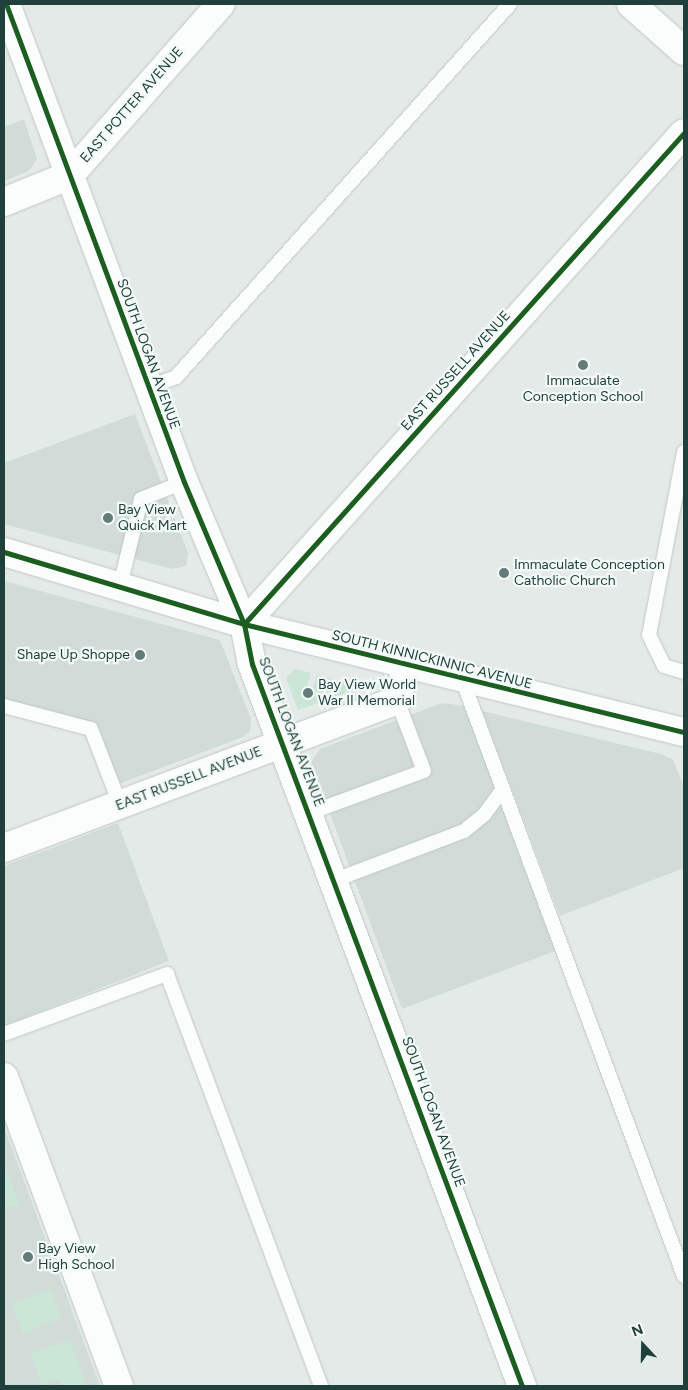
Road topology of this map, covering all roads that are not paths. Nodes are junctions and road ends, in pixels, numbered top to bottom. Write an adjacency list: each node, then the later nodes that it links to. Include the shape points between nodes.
1 (6, 4): 7 (street, SOUTH LOGAN AVENUE)
2 (221, 4): 7 (street, EAST POTTER AVENUE)
3 (510, 4): 9 (lane, via 176,377)
4 (631, 4): 5 (street)
5 (684, 52)
6 (684, 132): 14 (street, EAST RUSSELL AVENUE)
7 (70, 175): 8 (street, EAST POTTER AVENUE); 9 (street, SOUTH LOGAN AVENUE)
8 (4, 202)
9 (149, 387): 11 (street, SOUTH LOGAN AVENUE)
10 (684, 452): 16 (lane, via 650,635 664,666)
11 (184, 482): 13 (lane, via 141,498); 14 (street, SOUTH LOGAN AVENUE)
12 (4, 552): 13 (street, SOUTH KINNICKINNIC AVENUE)
13 (120, 586): 14 (street, SOUTH KINNICKINNIC AVENUE)
14 (244, 624): 15 (street, SOUTH KINNICKINNIC AVENUE); 21 (street, SOUTH LOGAN AVENUE, via 252,664)
15 (407, 666): 17 (street, SOUTH KINNICKINNIC AVENUE); 18 (street)
16 (684, 672)
17 (462, 679): 20 (street, SOUTH KINNICKINNIC AVENUE); 22 (lane)
18 (396, 700): 21 (street, EAST RUSSELL AVENUE); 24 (lane, via 424,771)
19 (4, 706): 23 (lane, via 91,729)
20 (684, 732)
21 (283, 744): 23 (street, EAST RUSSELL AVENUE); 24 (street, SOUTH LOGAN AVENUE)
22 (503, 789): 26 (lane, via 484,815 464,831); 29 (lane)
23 (120, 804): 25 (street, EAST RUSSELL AVENUE)
24 (310, 813): 26 (street, SOUTH LOGAN AVENUE)
25 (4, 848)
26 (335, 880): 32 (street, SOUTH LOGAN AVENUE)
27 (4, 1034): 31 (lane, via 167,974)
28 (4, 1077): 30 (street)
29 (684, 1276)
30 (119, 1386)
31 (320, 1386)
32 (522, 1386)

